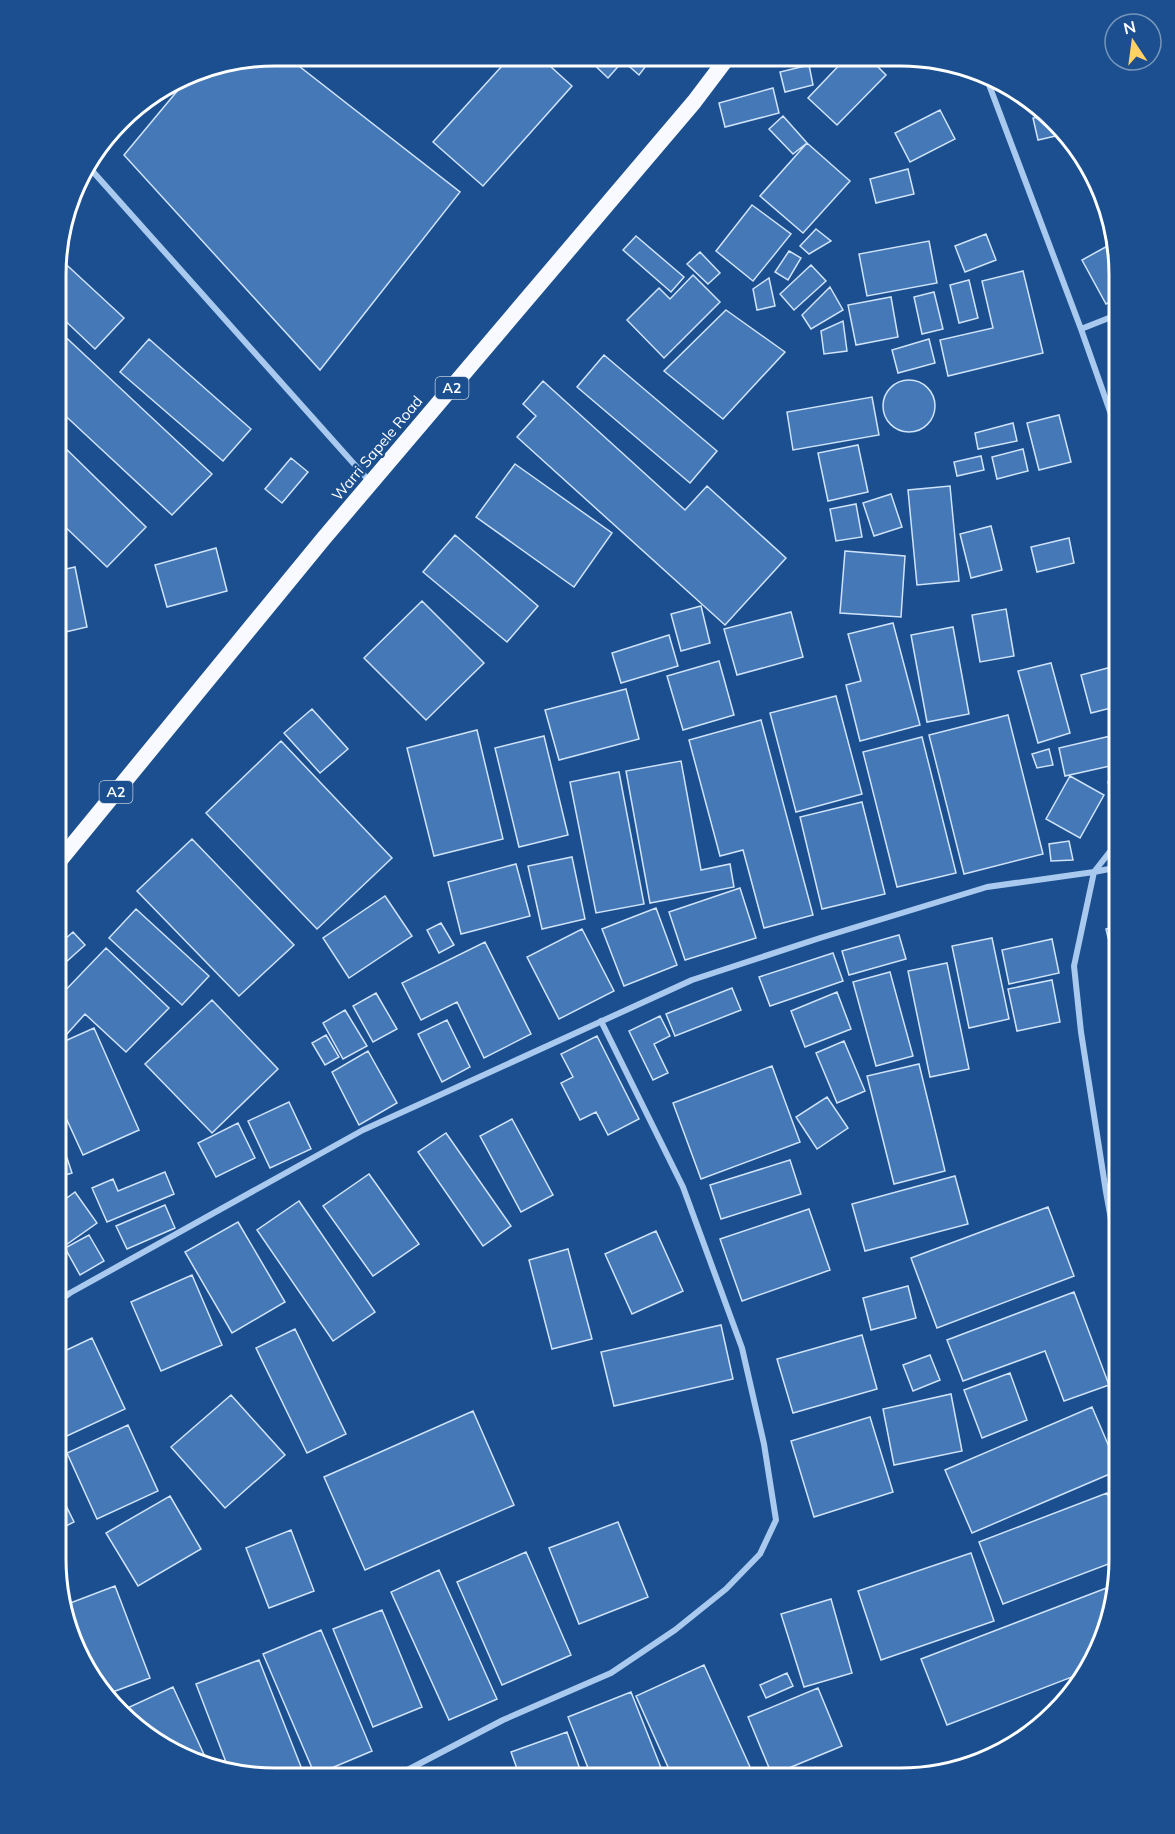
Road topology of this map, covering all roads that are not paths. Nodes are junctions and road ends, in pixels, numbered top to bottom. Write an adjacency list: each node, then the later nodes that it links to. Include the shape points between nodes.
1 (721, 66): 7 (highway, Warri Sapele Road / A2)
2 (990, 87): 5 (street)
3 (93, 172): 7 (street)
4 (1109, 318): 5 (street)
5 (1081, 329): 6 (street)
6 (1109, 409)
7 (371, 483): 9 (highway, Warri Sapele Road / A2)
8 (1109, 853): 11 (street)
9 (66, 854)
10 (1109, 869): 11 (street)
11 (1094, 872): 12 (street, via 987,886 692,980); 13 (street, via 1074,966)
12 (601, 1021): 14 (street, via 363,1130); 15 (street, via 683,1187 742,1348 776,1520 760,1554 726,1589 630,1661)
13 (1109, 1208)
14 (66, 1296)
15 (411, 1768)

